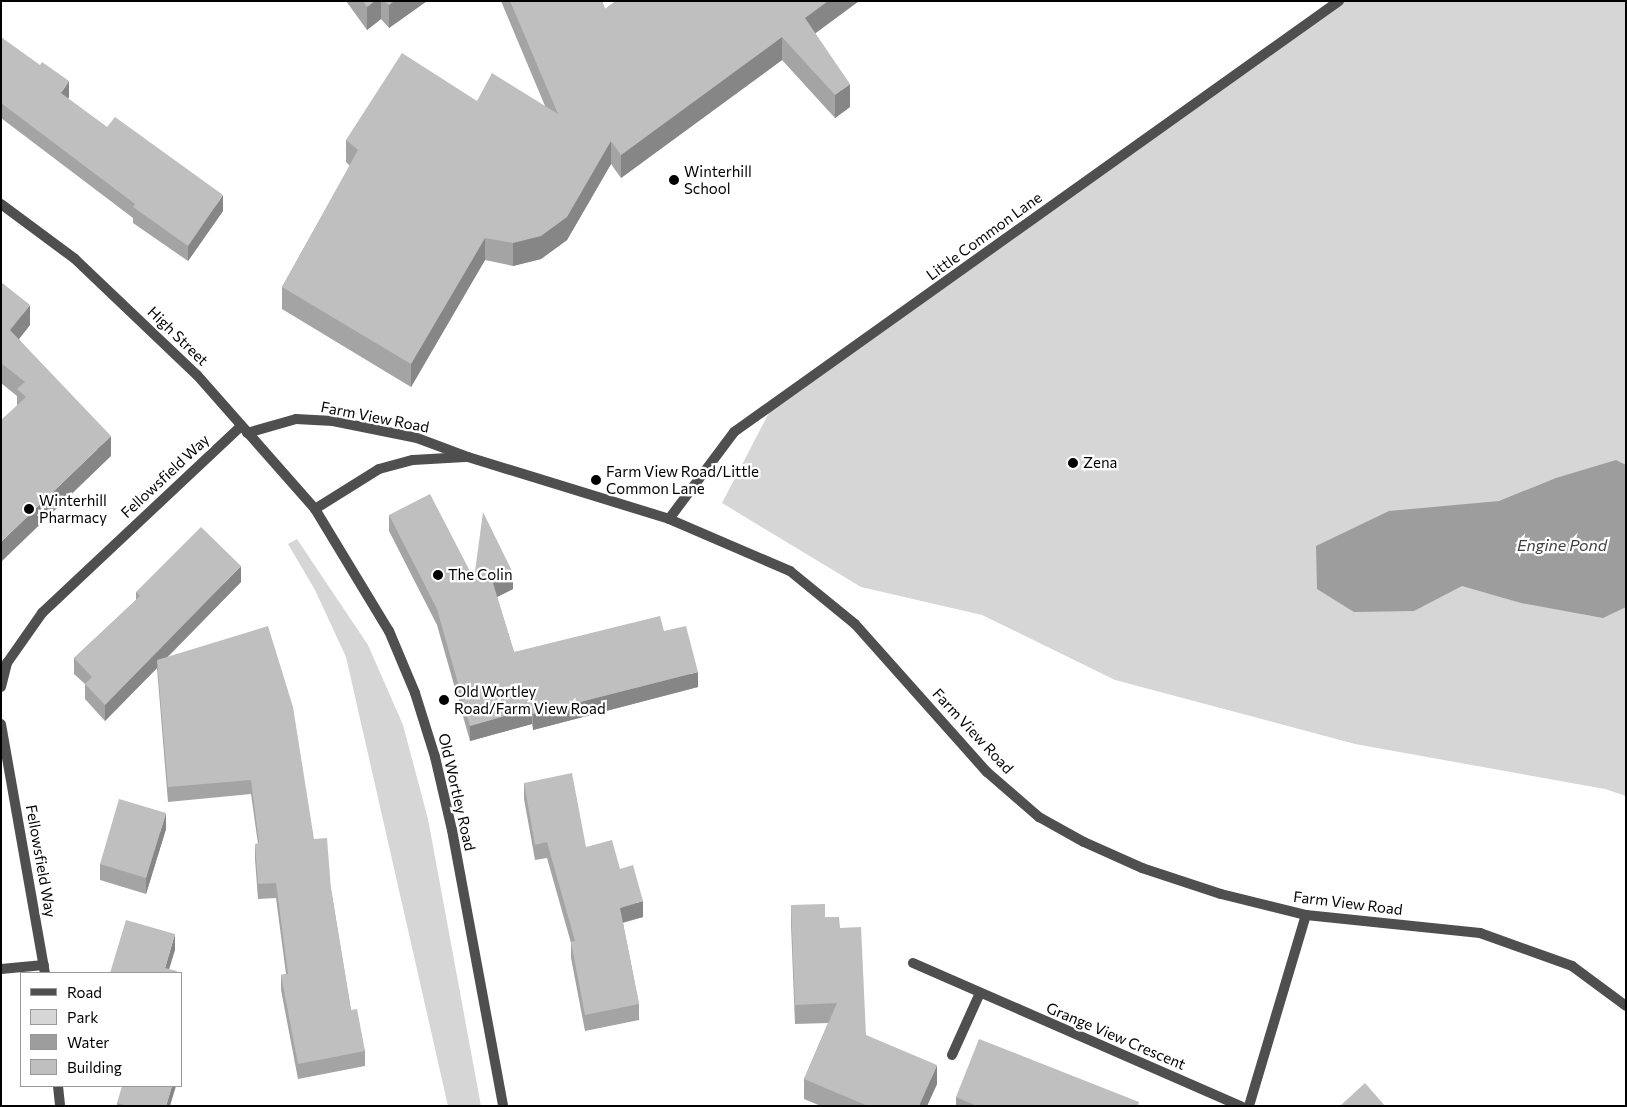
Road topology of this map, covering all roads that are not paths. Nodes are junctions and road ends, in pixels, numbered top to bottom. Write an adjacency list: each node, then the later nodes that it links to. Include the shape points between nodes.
1 (1339, 1): 6 (street, Little Common Lane, via 734,432)
2 (1, 204): 3 (street, High Street, via 75,260 168,346)
3 (244, 430): 4 (street, Farm View Road, via 296,419 333,421 416,438); 5 (street, High Street); 7 (street, Fellowsfield Way, via 42,613 7,663)
4 (468, 457): 5 (street, Farm View Road, via 413,460 379,469); 6 (street, Farm View Road)
5 (315, 509): 18 (street, Old Wortley Road, via 389,631 421,710 452,830)
6 (669, 519): 9 (street, Farm View Road, via 790,571 855,624 987,772 1039,817 1142,868 1221,894)
7 (1, 687)
8 (1, 724): 11 (street, Fellowsfield Way)
9 (1306, 915): 14 (street, Farm View Road, via 1480,933 1572,966); 20 (street)
10 (913, 963): 13 (street, Grange View Crescent)
11 (44, 969): 12 (street)
12 (1, 970)
13 (980, 993): 15 (street); 19 (street, Grange View Crescent)
14 (1626, 1006)
15 (952, 1055)
16 (58, 1087): 17 (street)
17 (60, 1106)
18 (503, 1106)
19 (1240, 1106)
20 (1249, 1106)

